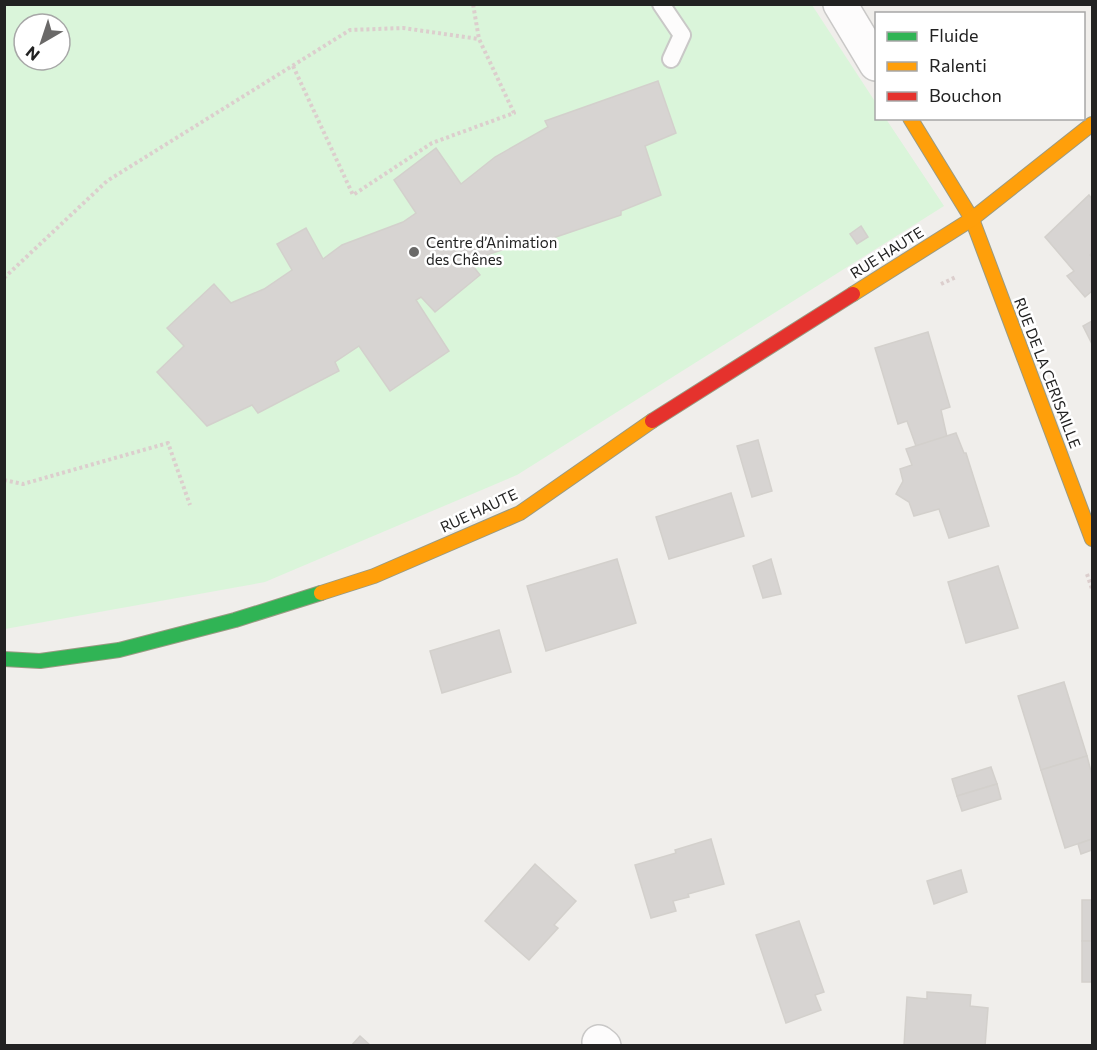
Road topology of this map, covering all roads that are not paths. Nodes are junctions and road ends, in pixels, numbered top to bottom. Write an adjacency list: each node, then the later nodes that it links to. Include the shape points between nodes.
1 (661, 4): 3 (lane, via 682,34)
2 (840, 4): 4 (street)
3 (671, 59)
4 (875, 62)
5 (911, 120): 7 (street, RUE DE LA CERISAILLE)
6 (1092, 124): 7 (street, RUE HAUTE)
7 (972, 219): 8 (street, RUE DE LA CERISAILLE); 9 (street, RUE HAUTE, via 630,435 520,513 374,576 235,620 119,651 40,661)
8 (1092, 539)
9 (4, 659)

